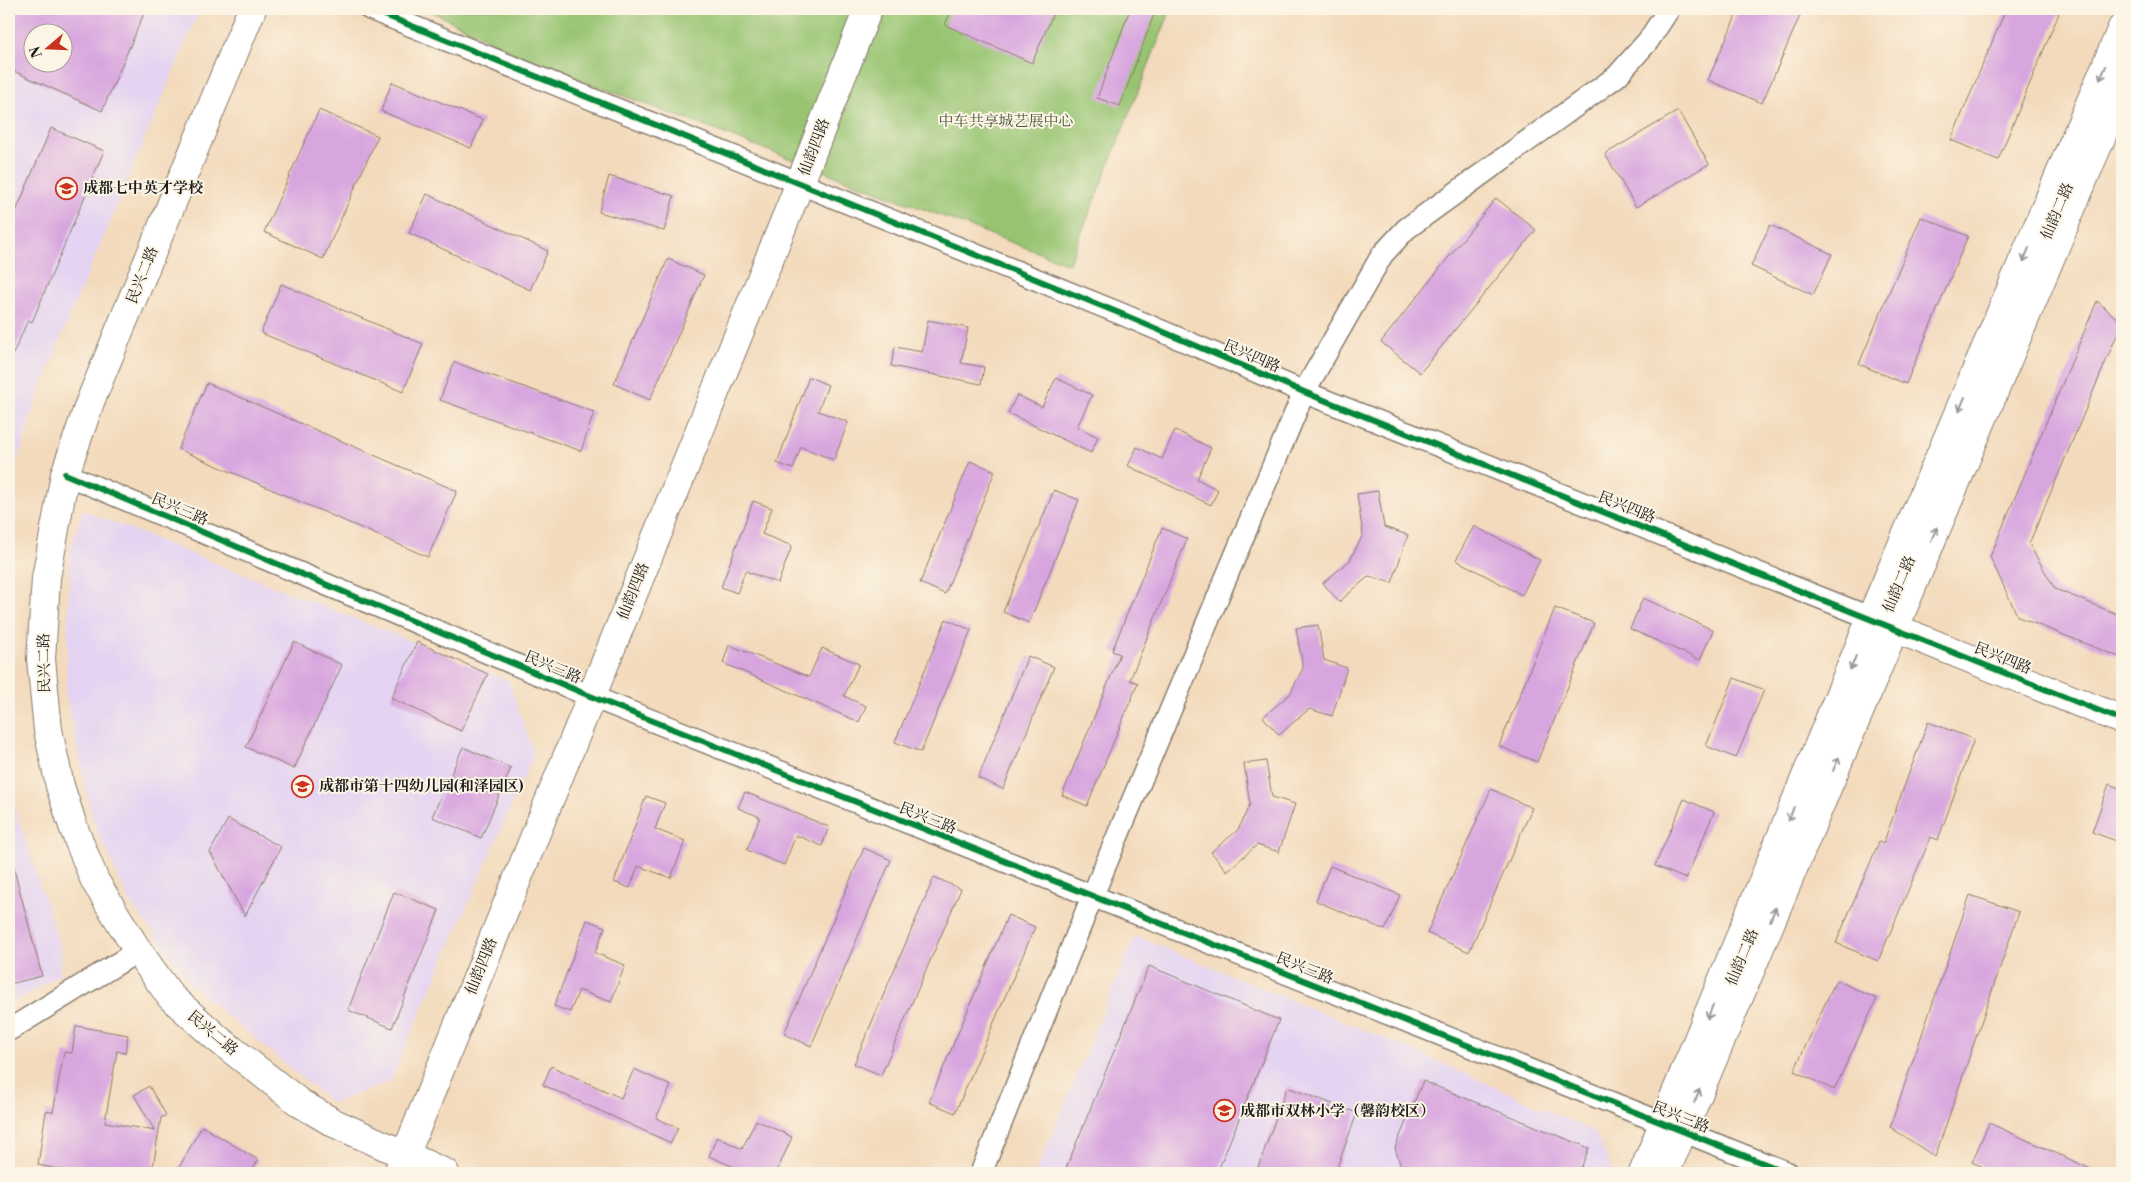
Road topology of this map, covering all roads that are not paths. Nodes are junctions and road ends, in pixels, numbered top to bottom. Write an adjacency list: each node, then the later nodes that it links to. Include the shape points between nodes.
1 (252, 9): 9 (street, 民兴二路, via 90,402)
2 (370, 9): 7 (street, 民兴四路)
3 (868, 9): 7 (street, 仙韵四路)
4 (1669, 9): 8 (street, via 1648,41 1617,76 1406,229 1382,255)
5 (2122, 28): 10 (street, 仙韵二路, one-way to 10)
6 (2122, 88): 10 (street, 仙韵二路, one-way to 6)
7 (800, 183): 8 (street, 民兴四路); 11 (street, 仙韵四路)
8 (1304, 392): 10 (street, 民兴四路); 13 (street)
9 (65, 474): 11 (street, 民兴三路); 14 (street, 民兴二路, via 46,578 41,659 48,730 60,786 74,829 106,900)
10 (1882, 623): 12 (street, 民兴四路); 16 (street, 仙韵二路)
11 (590, 696): 13 (street, 民兴三路); 17 (street, 仙韵四路)
12 (2122, 720)
13 (1092, 897): 16 (street, 民兴三路); 19 (street)
14 (138, 951): 15 (street); 17 (street, 民兴二路, via 171,997 218,1039 300,1103)
15 (9, 1030)
16 (1673, 1128): 20 (street, 仙韵二路); 21 (street, 仙韵二路); 22 (street, 民兴三路)
17 (401, 1165): 18 (street, 民兴二路)
18 (445, 1173)
19 (981, 1173)
20 (1644, 1173)
21 (1665, 1173)
22 (1788, 1173)

